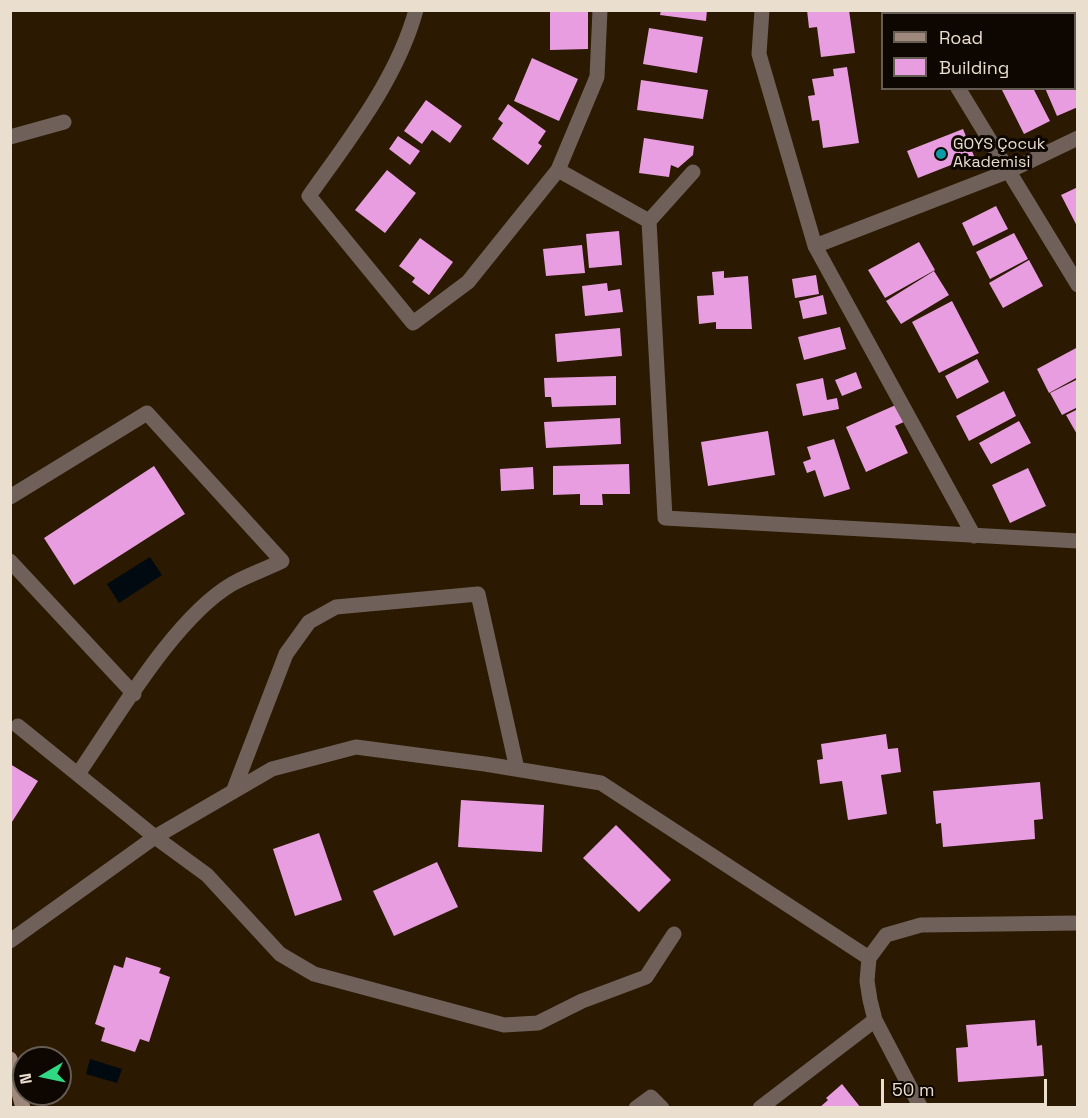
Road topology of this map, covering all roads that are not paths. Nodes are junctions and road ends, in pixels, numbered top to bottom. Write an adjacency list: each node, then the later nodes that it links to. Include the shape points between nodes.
1 (416, 10): 8 (street, via 370,110 309,196 413,323 468,282)
2 (600, 10): 8 (street, via 597,77)
3 (762, 10): 12 (street, via 759,54)
4 (959, 90): 9 (street)
5 (64, 122): 6 (street)
6 (10, 137)
7 (1077, 138): 9 (street)
8 (558, 170): 11 (street)
9 (1009, 171): 12 (street); 13 (street)
10 (693, 172): 11 (street)
11 (649, 221): 15 (street, via 665,518)
12 (815, 246): 15 (street)
13 (1077, 285)
14 (10, 497): 18 (street, via 147,413 282,561 232,584 203,605 168,644)
15 (974, 536): 16 (street)
16 (1077, 541)
17 (10, 561): 18 (street)
18 (134, 694): 21 (street)
19 (18, 726): 21 (street)
20 (517, 769): 22 (street, via 356,747 272,769); 22 (street, via 478,594 336,607 309,622 286,654); 27 (street, via 601,783)
21 (78, 774): 23 (street)
22 (233, 792): 23 (street)
23 (155, 837): 25 (street, via 207,875 280,954 314,974 504,1025 538,1023 582,1000 646,977); 26 (street)
24 (1077, 923): 27 (street, via 903,928 885,935)
25 (674, 934)
26 (10, 941)
27 (868, 958): 28 (street, via 867,981)
28 (875, 1020): 33 (street); 34 (street)
29 (10, 1059): 30 (street)
30 (23, 1107)
31 (636, 1107): 32 (street, via 651,1097)
32 (662, 1107)
33 (760, 1107)
34 (921, 1107)

